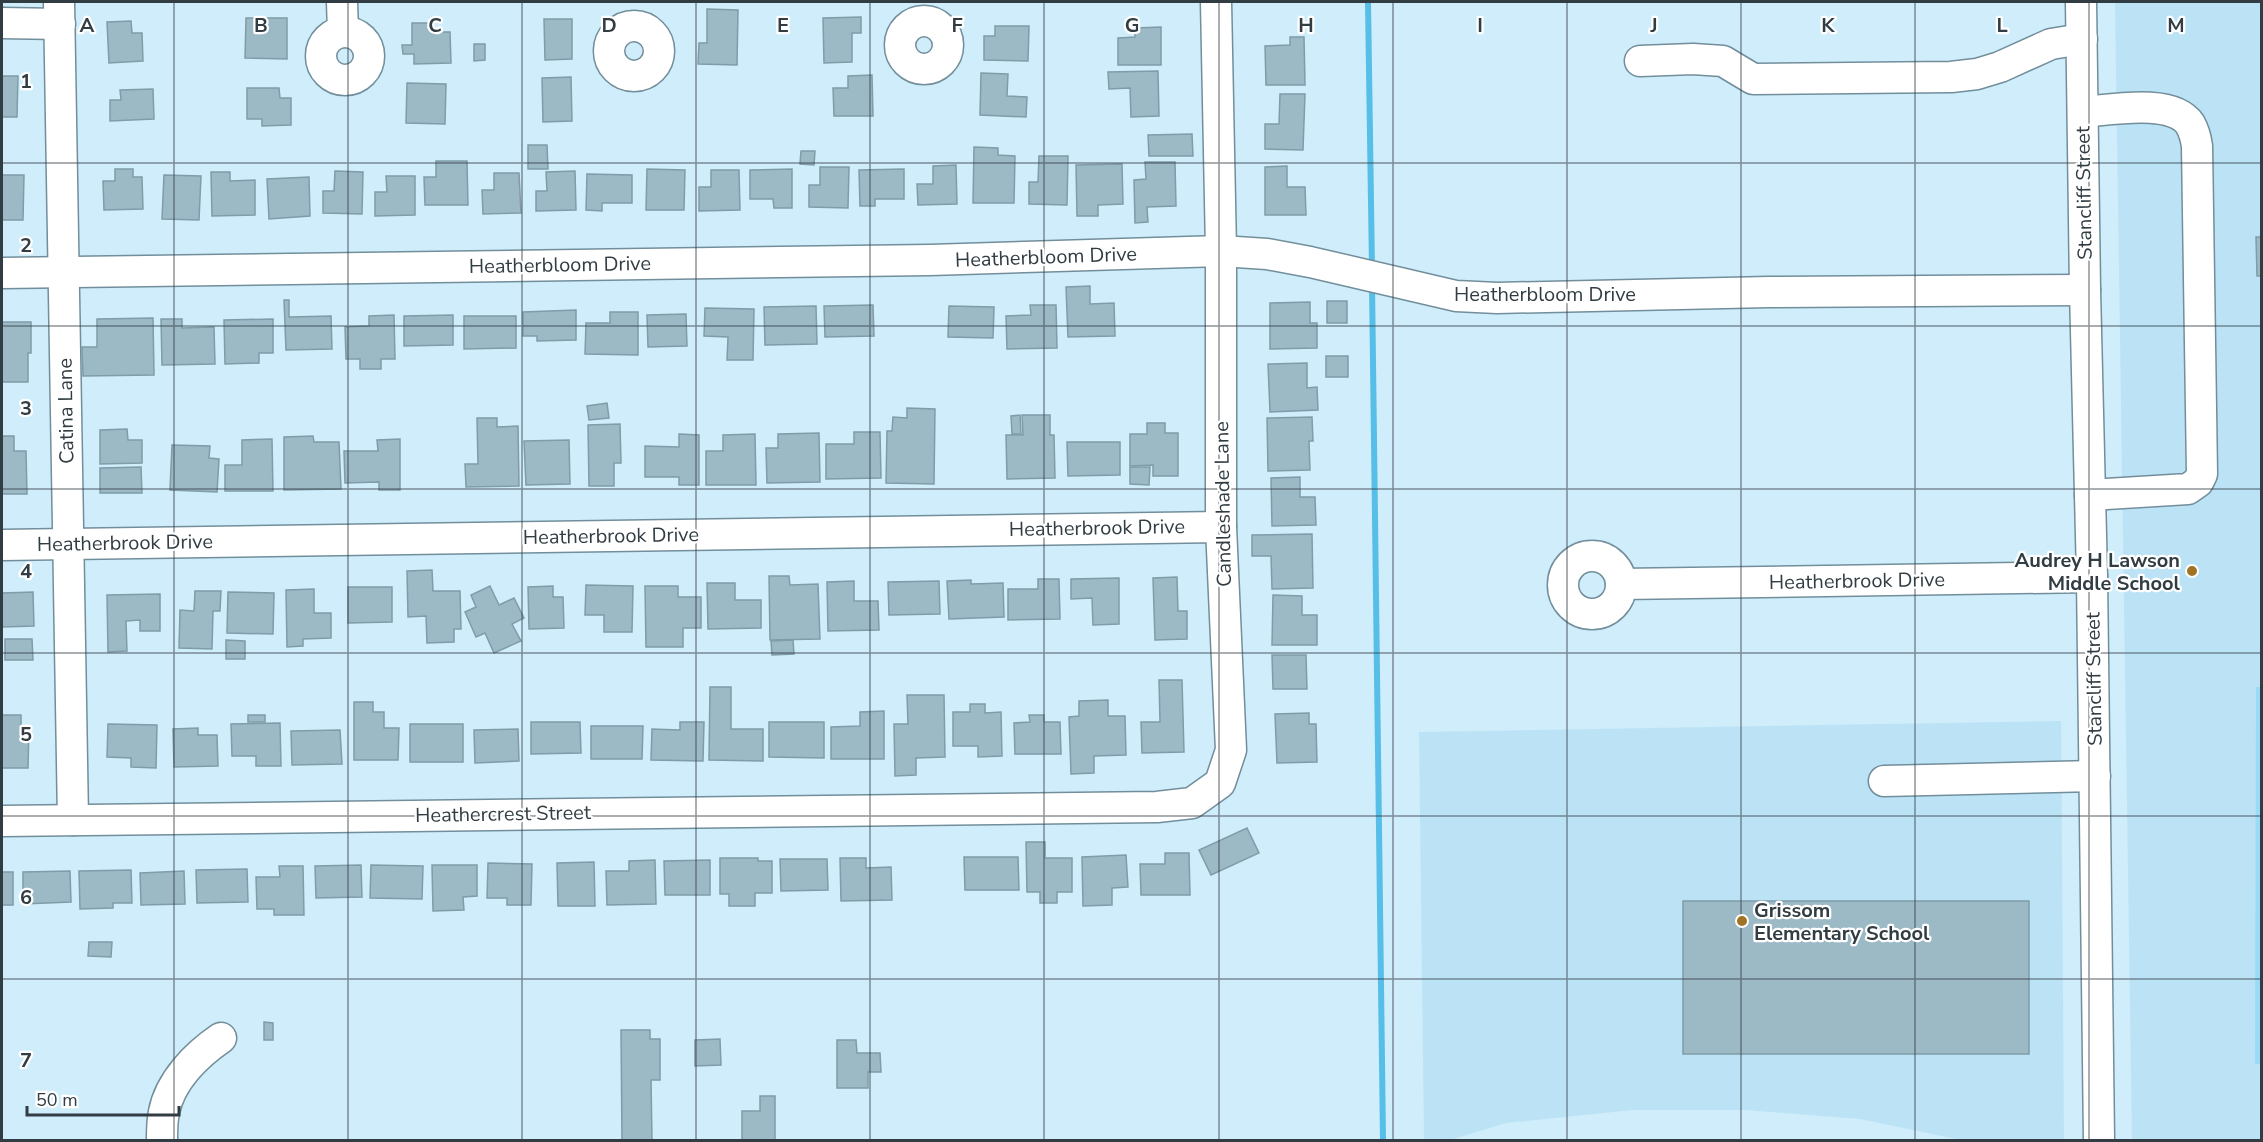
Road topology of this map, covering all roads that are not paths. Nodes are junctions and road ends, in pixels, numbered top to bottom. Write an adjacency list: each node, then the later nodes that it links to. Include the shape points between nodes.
1 (342, 2): 6 (street)
2 (1216, 2): 10 (street, Candleshade Lane)
3 (2081, 2): 7 (street, Stancliff Street)
4 (59, 13): 5 (street); 11 (street, Catina Lane)
5 (2, 23)
6 (343, 32)
7 (2082, 39): 8 (street, via 2051,44 1977,74 1951,77 1753,79 1723,61); 9 (street, Stancliff Street)
8 (1640, 61)
9 (2083, 112): 13 (street, Stancliff Street); 14 (street, via 2158,107 2189,123 2197,146 2202,474 2188,489)
10 (1221, 251): 11 (street, Heatherbloom Drive, via 930,261); 13 (street, Heatherbloom Drive, via 1267,254 1456,296 1497,298); 15 (street, Candleshade Lane)
11 (64, 272): 12 (street, Heatherbloom Drive); 16 (street, Catina Lane)
12 (2, 273)
13 (2085, 290): 14 (street, Stancliff Street)
14 (2090, 495): 18 (street, Stancliff Street)
15 (1221, 527): 16 (street, Heatherbrook Drive); 22 (street, Candleshade Lane, via 1231,750 1220,783 1192,804)
16 (68, 544): 17 (street, Heatherbrook Drive); 23 (street, Catina Lane)
17 (2, 545)
18 (2092, 577): 19 (street, Heatherbrook Drive); 20 (street, Stancliff Street)
19 (1621, 584)
20 (2095, 776): 21 (street); 27 (street, Stancliff Street)
21 (1884, 781)
22 (1005, 808): 23 (street, Heathercrest Street)
23 (73, 820): 24 (street, Heathercrest Street)
24 (2, 821)
25 (221, 1038): 26 (street, via 205,1049 179,1080 164,1111)
26 (162, 1140)
27 (2099, 1140)

